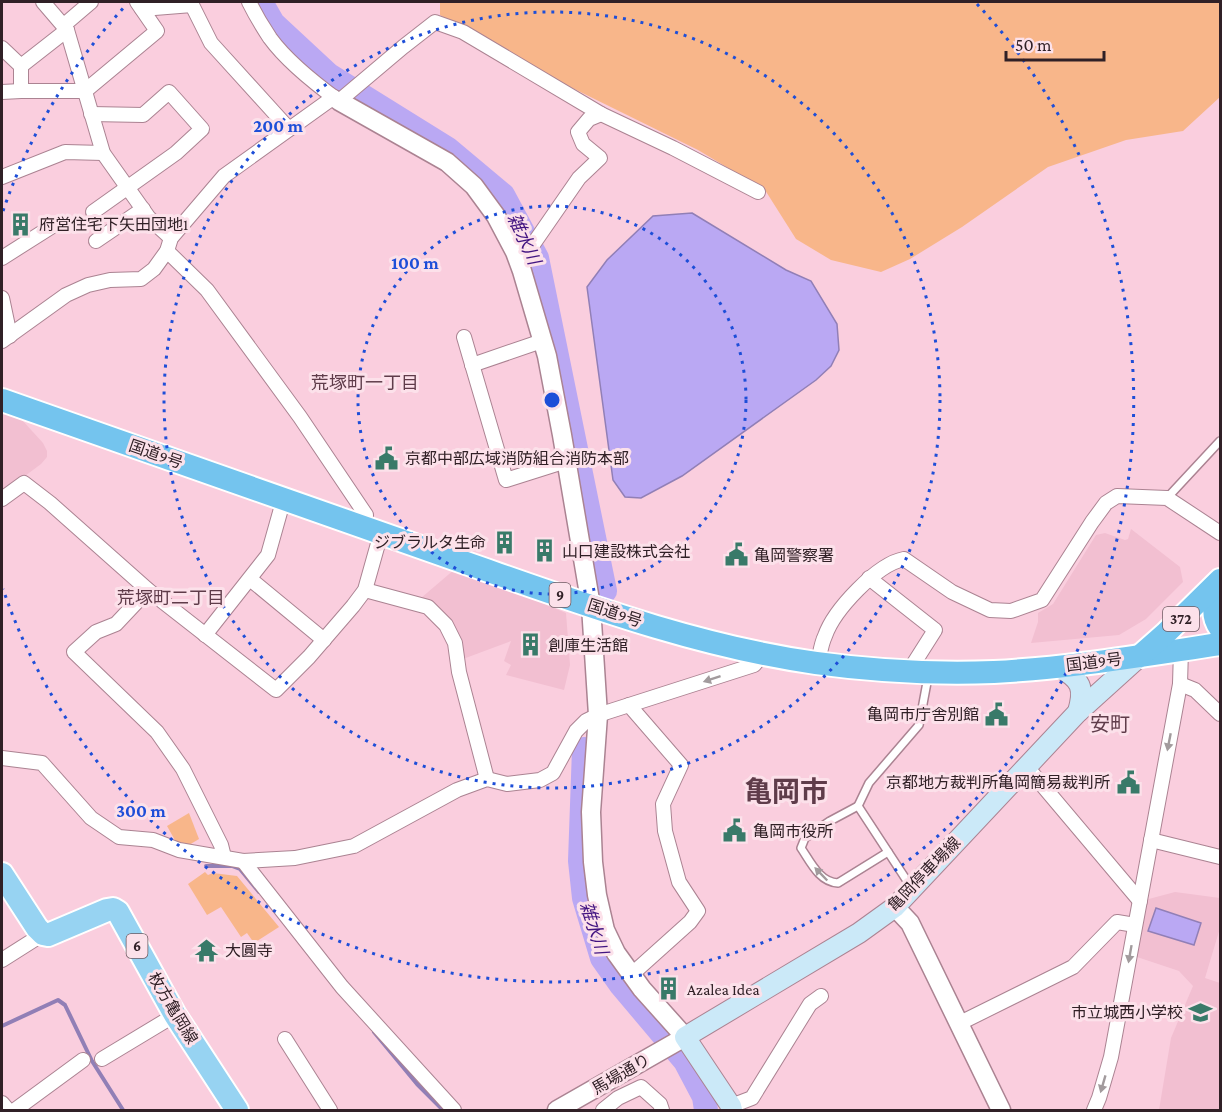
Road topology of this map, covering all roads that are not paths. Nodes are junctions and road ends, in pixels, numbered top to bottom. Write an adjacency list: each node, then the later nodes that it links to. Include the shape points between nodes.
1 (43, 2): 5 (street)
2 (92, 2): 5 (street)
3 (249, 2): 11 (street, via 272,40)
4 (140, 5): 8 (street, via 157,31); 14 (street, via 192,5 211,43)
5 (65, 27): 7 (street); 8 (street)
6 (2, 48): 7 (street)
7 (21, 66): 10 (street)
8 (85, 91): 10 (street); 12 (street)
9 (2, 92): 10 (street)
10 (21, 92)
11 (337, 99): 13 (street, via 435,22 463,32); 14 (street); 24 (street, via 447,162 474,186 496,216)
12 (91, 114): 15 (street); 17 (street, via 143,115 169,92 202,129)
13 (601, 114): 18 (street); 24 (street, via 589,118 578,132 583,144 600,158 579,178 534,243)
14 (289, 129): 23 (street, via 224,176)
15 (103, 153): 16 (street, via 64,152); 17 (street)
16 (2, 177)
17 (127, 188): 19 (street); 20 (street)
18 (758, 192)
19 (143, 209): 22 (street); 23 (street)
20 (93, 212)
21 (54, 225): 25 (street)
22 (96, 241)
23 (169, 245): 28 (street, via 154,269 141,279 88,285 66,295); 37 (street, via 300,417)
24 (514, 252): 29 (street)
25 (2, 258)
26 (2, 298): 28 (street)
27 (464, 337): 30 (street)
28 (5, 338)
29 (542, 341): 30 (street); 33 (street)
30 (472, 365): 33 (street, via 506,480)
31 (2, 400): 34 (highway, 国道9号 / 9)
32 (1221, 441): 35 (lane)
33 (566, 461): 45 (street)
34 (284, 498): 37 (highway, 国道9号 / 9); 40 (street, via 268,555)
35 (1167, 498): 38 (street); 39 (street, via 1117,496 1106,503 1042,600 1011,611 990,610 952,592 904,559)
36 (2, 499): 42 (street, via 24,483)
37 (373, 530): 43 (street); 45 (highway, 国道9号 / 9)
38 (1221, 533)
39 (870, 578): 53 (street, via 837,612 825,635); 55 (street, via 935,630)
40 (250, 579): 47 (street); 48 (street)
41 (1221, 580): 52 (highway, 372)
42 (148, 590): 47 (street); 68 (street, via 116,624 96,632 74,652 157,732 183,769)
43 (365, 590): 48 (street); 63 (street, via 428,607 446,625 455,643)
44 (1221, 591): 46 (highway, via 1214,613)
45 (591, 606): 51 (highway, 国道9号 / 9); 60 (street)
46 (1221, 628)
47 (205, 635): 48 (street, via 276,690)
48 (324, 640)
49 (1221, 644): 50 (highway, 国道9号 / 9)
50 (1181, 650): 52 (highway, 国道9号 / 9); 56 (street)
51 (763, 654): 53 (highway, 国道9号 / 9); 57 (street, one-way to 57, via 754,665)
52 (1140, 656): 54 (highway, 国道9号 / 9); 58 (main road, 亀岡停車場線)
53 (818, 663): 55 (highway, 国道9号 / 9)
54 (1059, 667): 55 (highway, 国道9号 / 9, via 993,672); 58 (main road, via 1079,684 1082,693)
55 (920, 671): 64 (lane, via 919,725 869,783)
56 (1180, 684): 59 (street, via 1195,690); 65 (street, one-way to 65)
57 (629, 705): 60 (street); 77 (street, via 681,765 663,804 665,831 679,882 698,911)
58 (1078, 712): 62 (main road, 亀岡停車場線)
59 (1221, 714)
60 (597, 715): 63 (street, via 576,731 553,772 540,780 507,784); 77 (street, via 591,812 597,895 605,930)
61 (2, 758): 68 (street, via 42,763 91,818 119,837 153,840 179,850)
62 (1027, 767): 71 (main road, 亀岡停車場線); 72 (street)
63 (487, 779): 69 (street, via 457,790 354,846 295,858)
64 (858, 806): 66 (lane); 66 (lane, one-way to 64, via 838,883 830,883 818,874 801,848 805,838)
65 (1151, 840): 67 (street); 72 (street)
66 (888, 852): 71 (lane)
67 (1221, 856)
68 (224, 857): 69 (street)
69 (243, 861): 91 (street, via 342,987)
70 (2, 874): 75 (main road)
71 (912, 889): 73 (main road, 亀岡停車場線)
72 (1140, 901): 74 (street)
73 (895, 907): 80 (street, via 910,923); 82 (main road, 亀岡停車場線, via 859,933)
74 (1135, 925): 80 (street, via 1116,922 1073,967); 96 (street, one-way to 96, via 1111,1057)
75 (43, 934): 76 (street); 79 (main road, 枚方亀岡線 / 6, via 107,910 118,912)
76 (2, 960)
77 (631, 975): 82 (street)
78 (821, 996): 86 (street, via 810,1004 753,1098)
79 (175, 1015): 83 (street); 89 (main road, 枚方亀岡線 / 6)
80 (958, 1024): 95 (street)
81 (285, 1039): 90 (street)
82 (680, 1039): 86 (main road); 92 (street, 馬場通り)
83 (102, 1059)
84 (83, 1060): 88 (street)
85 (2, 1103): 87 (street)
86 (731, 1108)
87 (8, 1110)
88 (15, 1110)
89 (237, 1110)
90 (330, 1110)
91 (454, 1110)
92 (557, 1110)
93 (603, 1110): 94 (street, via 641,1087)
94 (662, 1110)
95 (1001, 1110)
96 (1094, 1110)

